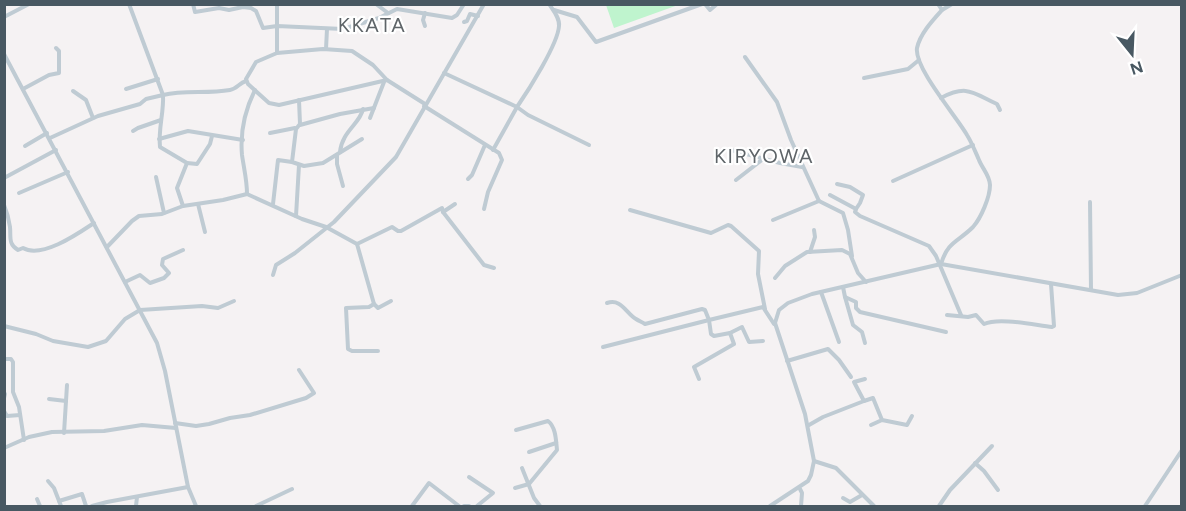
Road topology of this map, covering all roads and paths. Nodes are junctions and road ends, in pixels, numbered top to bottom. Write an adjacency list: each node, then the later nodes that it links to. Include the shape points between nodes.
1 (29, 4): 17 (street)
2 (129, 4): 33 (street)
3 (193, 4): 20 (street, via 195,12 251,8 256,10 262,28)
4 (277, 4): 20 (street)
5 (376, 4): 15 (street)
6 (464, 4): 16 (street, via 452,18)
7 (484, 4): 18 (street)
8 (549, 4): 13 (street)
9 (703, 4): 10 (street, via 710,10); 13 (street, via 596,42 577,17)
10 (717, 4)
11 (938, 4): 14 (street)
12 (952, 4): 14 (street)
13 (553, 10): 44 (street, via 559,29)
14 (942, 10): 28 (street, via 918,45)
15 (389, 13): 16 (street, via 400,9); 22 (street, via 349,27)
16 (425, 13): 21 (street)
17 (4, 16)
18 (478, 16): 19 (street, via 470,14); 31 (street)
19 (464, 22)
20 (277, 26): 22 (street); 25 (street)
21 (425, 26)
22 (327, 29): 24 (street)
23 (56, 48): 36 (street, via 59,73)
24 (326, 49): 25 (street); 35 (street, via 356,53)
25 (277, 53): 34 (street, via 256,62)
26 (4, 54): 29 (street)
27 (745, 57): 72 (street, via 777,102)
28 (919, 60): 32 (street, via 908,69); 41 (street)
29 (11, 67): 30 (street); 36 (street)
30 (4, 71)
31 (444, 73): 43 (street); 44 (street)
32 (864, 78)
33 (158, 79): 37 (street); 40 (street)
34 (246, 81): 38 (street); 40 (street, via 231,90)
35 (386, 81): 42 (street); 43 (street); 45 (street)
36 (23, 89): 53 (street)
37 (126, 89)
38 (255, 90): 42 (street, via 274,105); 59 (street, via 246,110)
39 (73, 91): 48 (street, via 86,100)
40 (163, 95): 48 (street); 50 (street)
41 (941, 98): 47 (street, via 964,90 997,104); 61 (street)
42 (299, 100): 51 (street)
43 (425, 105): 63 (street); 99 (street, via 398,155)
44 (518, 107): 60 (street); 65 (street)
45 (374, 108): 46 (street); 49 (street)
46 (363, 109): 51 (street); 67 (street)
47 (1000, 110)
48 (93, 118): 56 (street)
49 (370, 118)
50 (161, 120): 52 (street); 57 (street)
51 (298, 126): 54 (street); 69 (street)
52 (134, 131)
53 (47, 133): 56 (street); 62 (street)
54 (270, 133)
55 (212, 136): 57 (street, via 188,131); 59 (street); 70 (street, via 197,164)
56 (50, 138): 64 (street)
57 (159, 139): 70 (street, via 162,150)
58 (362, 139): 67 (street)
59 (243, 141): 82 (street)
60 (589, 145)
61 (973, 145): 78 (street); 107 (street, via 989,181 988,195 975,224 946,249)
62 (25, 146)
63 (485, 146): 65 (street); 76 (street)
64 (56, 150): 73 (street); 75 (street)
65 (493, 150): 91 (street, via 502,160)
66 (730, 150): 68 (street)
67 (338, 153): 71 (street, via 318,165); 80 (street)
68 (764, 158): 72 (street); 77 (street)
69 (292, 162): 71 (street); 87 (street, via 278,160)
70 (187, 163): 90 (street, via 177,188)
71 (299, 165): 96 (street)
72 (803, 167): 84 (street)
73 (68, 172): 81 (street); 98 (street)
74 (156, 177): 95 (street)
75 (4, 178)
76 (468, 178)
77 (736, 180)
78 (892, 181)
79 (837, 184): 92 (street, via 863,195)
80 (343, 186)
81 (20, 193)
82 (247, 194): 86 (street); 87 (street)
83 (830, 195): 92 (street)
84 (819, 201): 97 (street); 106 (street, via 843,213)
85 (1090, 202): 116 (street)
86 (198, 203): 90 (street); 101 (street)
87 (273, 204): 96 (street)
88 (455, 204): 94 (street)
89 (4, 205): 98 (street, via 9,238 18,250 55,246)
90 (183, 206): 95 (street)
91 (484, 209)
92 (856, 209): 107 (street, via 860,216 924,242)
93 (630, 210): 123 (street, via 711,233 730,225 759,251 758,274)
94 (443, 212): 102 (street, via 442,208 401,231 392,227); 108 (street, via 484,265)
95 (164, 213): 103 (street, via 135,218)
96 (296, 216): 99 (street)
97 (773, 220)
98 (94, 223): 103 (street)
99 (326, 227): 102 (street); 109 (street, via 276,265)
100 (814, 230): 105 (street)
101 (204, 232)
102 (357, 244): 122 (street)
103 (107, 247): 112 (street)
104 (183, 250): 112 (street, via 163,259 162,265 169,273 164,278 150,283 140,276)
105 (810, 252): 106 (street, via 843,250); 111 (street, via 785,266)
106 (852, 256): 113 (street)
107 (940, 264): 113 (street); 114 (street); 126 (street)
108 (494, 268)
109 (273, 275)
110 (1182, 275): 116 (street, via 1127,294)
111 (775, 278)
112 (125, 282): 124 (street)
113 (866, 282): 115 (street)
114 (1051, 284): 116 (street); 126 (street, via 1053,327 999,321 984,324 976,315)
115 (843, 287): 117 (street); 118 (street)
116 (1091, 290)
117 (821, 292): 129 (street, via 782,307); 133 (street)
118 (845, 297): 130 (street, via 856,302 860,312); 134 (street, via 853,325 862,333)
119 (234, 301): 124 (street, via 218,308)
120 (391, 301): 122 (street, via 378,308)
121 (607, 303): 127 (street, via 621,304 645,324 702,309)
122 (375, 304): 136 (street, via 346,309 348,348)
123 (765, 309): 127 (street); 129 (street)
124 (140, 310): 128 (street, via 125,319 106,341 88,347); 151 (street, via 160,350)
125 (947, 315): 126 (street)
126 (961, 315)
127 (709, 320): 131 (street, via 712,335); 135 (street)
128 (4, 326)
129 (776, 327): 138 (street)
130 (946, 332)
131 (730, 333): 132 (street, via 742,327 749,342); 141 (street, via 734,344 694,367)
132 (763, 341)
133 (839, 342)
134 (865, 343)
135 (603, 347)
136 (378, 351)
137 (4, 359): 148 (street, via 13,361 13,392)
138 (787, 361): 140 (street, via 828,349); 160 (street, via 803,406)
139 (299, 370): 151 (street, via 314,393 306,398 209,424)
140 (850, 377)
141 (699, 379)
142 (865, 379): 150 (street, via 854,382 864,401)
143 (67, 385): 145 (street)
144 (49, 399): 145 (street)
145 (66, 401): 153 (street)
146 (864, 401): 149 (street, via 873,398 882,420 907,425)
147 (4, 411): 148 (street, via 8,416)
148 (20, 415): 154 (street)
149 (912, 416)
150 (809, 425)
151 (176, 426): 153 (street, via 141,425); 166 (street)
152 (516, 430): 155 (street, via 548,421)
153 (64, 433): 154 (street)
154 (24, 440): 157 (street)
155 (556, 443): 159 (street); 165 (street, via 555,454)
156 (992, 446): 161 (street)
157 (4, 448)
158 (1182, 450): 192 (street)
159 (529, 452)
160 (814, 461): 188 (street, via 808,481); 190 (street, via 836,468)
161 (975, 463): 170 (street); 191 (street)
162 (522, 468): 165 (street)
163 (470, 477): 186 (street, via 493,493)
164 (48, 481): 175 (street)
165 (529, 484): 167 (street); 187 (street)
166 (189, 487): 172 (street); 181 (street)
167 (515, 488)
168 (292, 489): 182 (street)
169 (800, 489): 189 (street)
170 (998, 490)
171 (862, 495): 173 (street, via 850,502)
172 (137, 497): 179 (street); 180 (street)
173 (843, 498)
174 (37, 499): 176 (street)
175 (59, 501): 177 (street); 178 (street, via 80,492)
176 (40, 507)
177 (61, 507)
178 (87, 507)
179 (92, 507)
180 (136, 507)
181 (196, 507)
182 (256, 507)
183 (412, 507): 184 (street, via 429,483)
184 (461, 507): 185 (street)
185 (469, 507)
186 (477, 507)
187 (540, 507)
188 (770, 507)
189 (801, 507)
190 (874, 507)
191 (939, 507)
192 (1145, 507)

